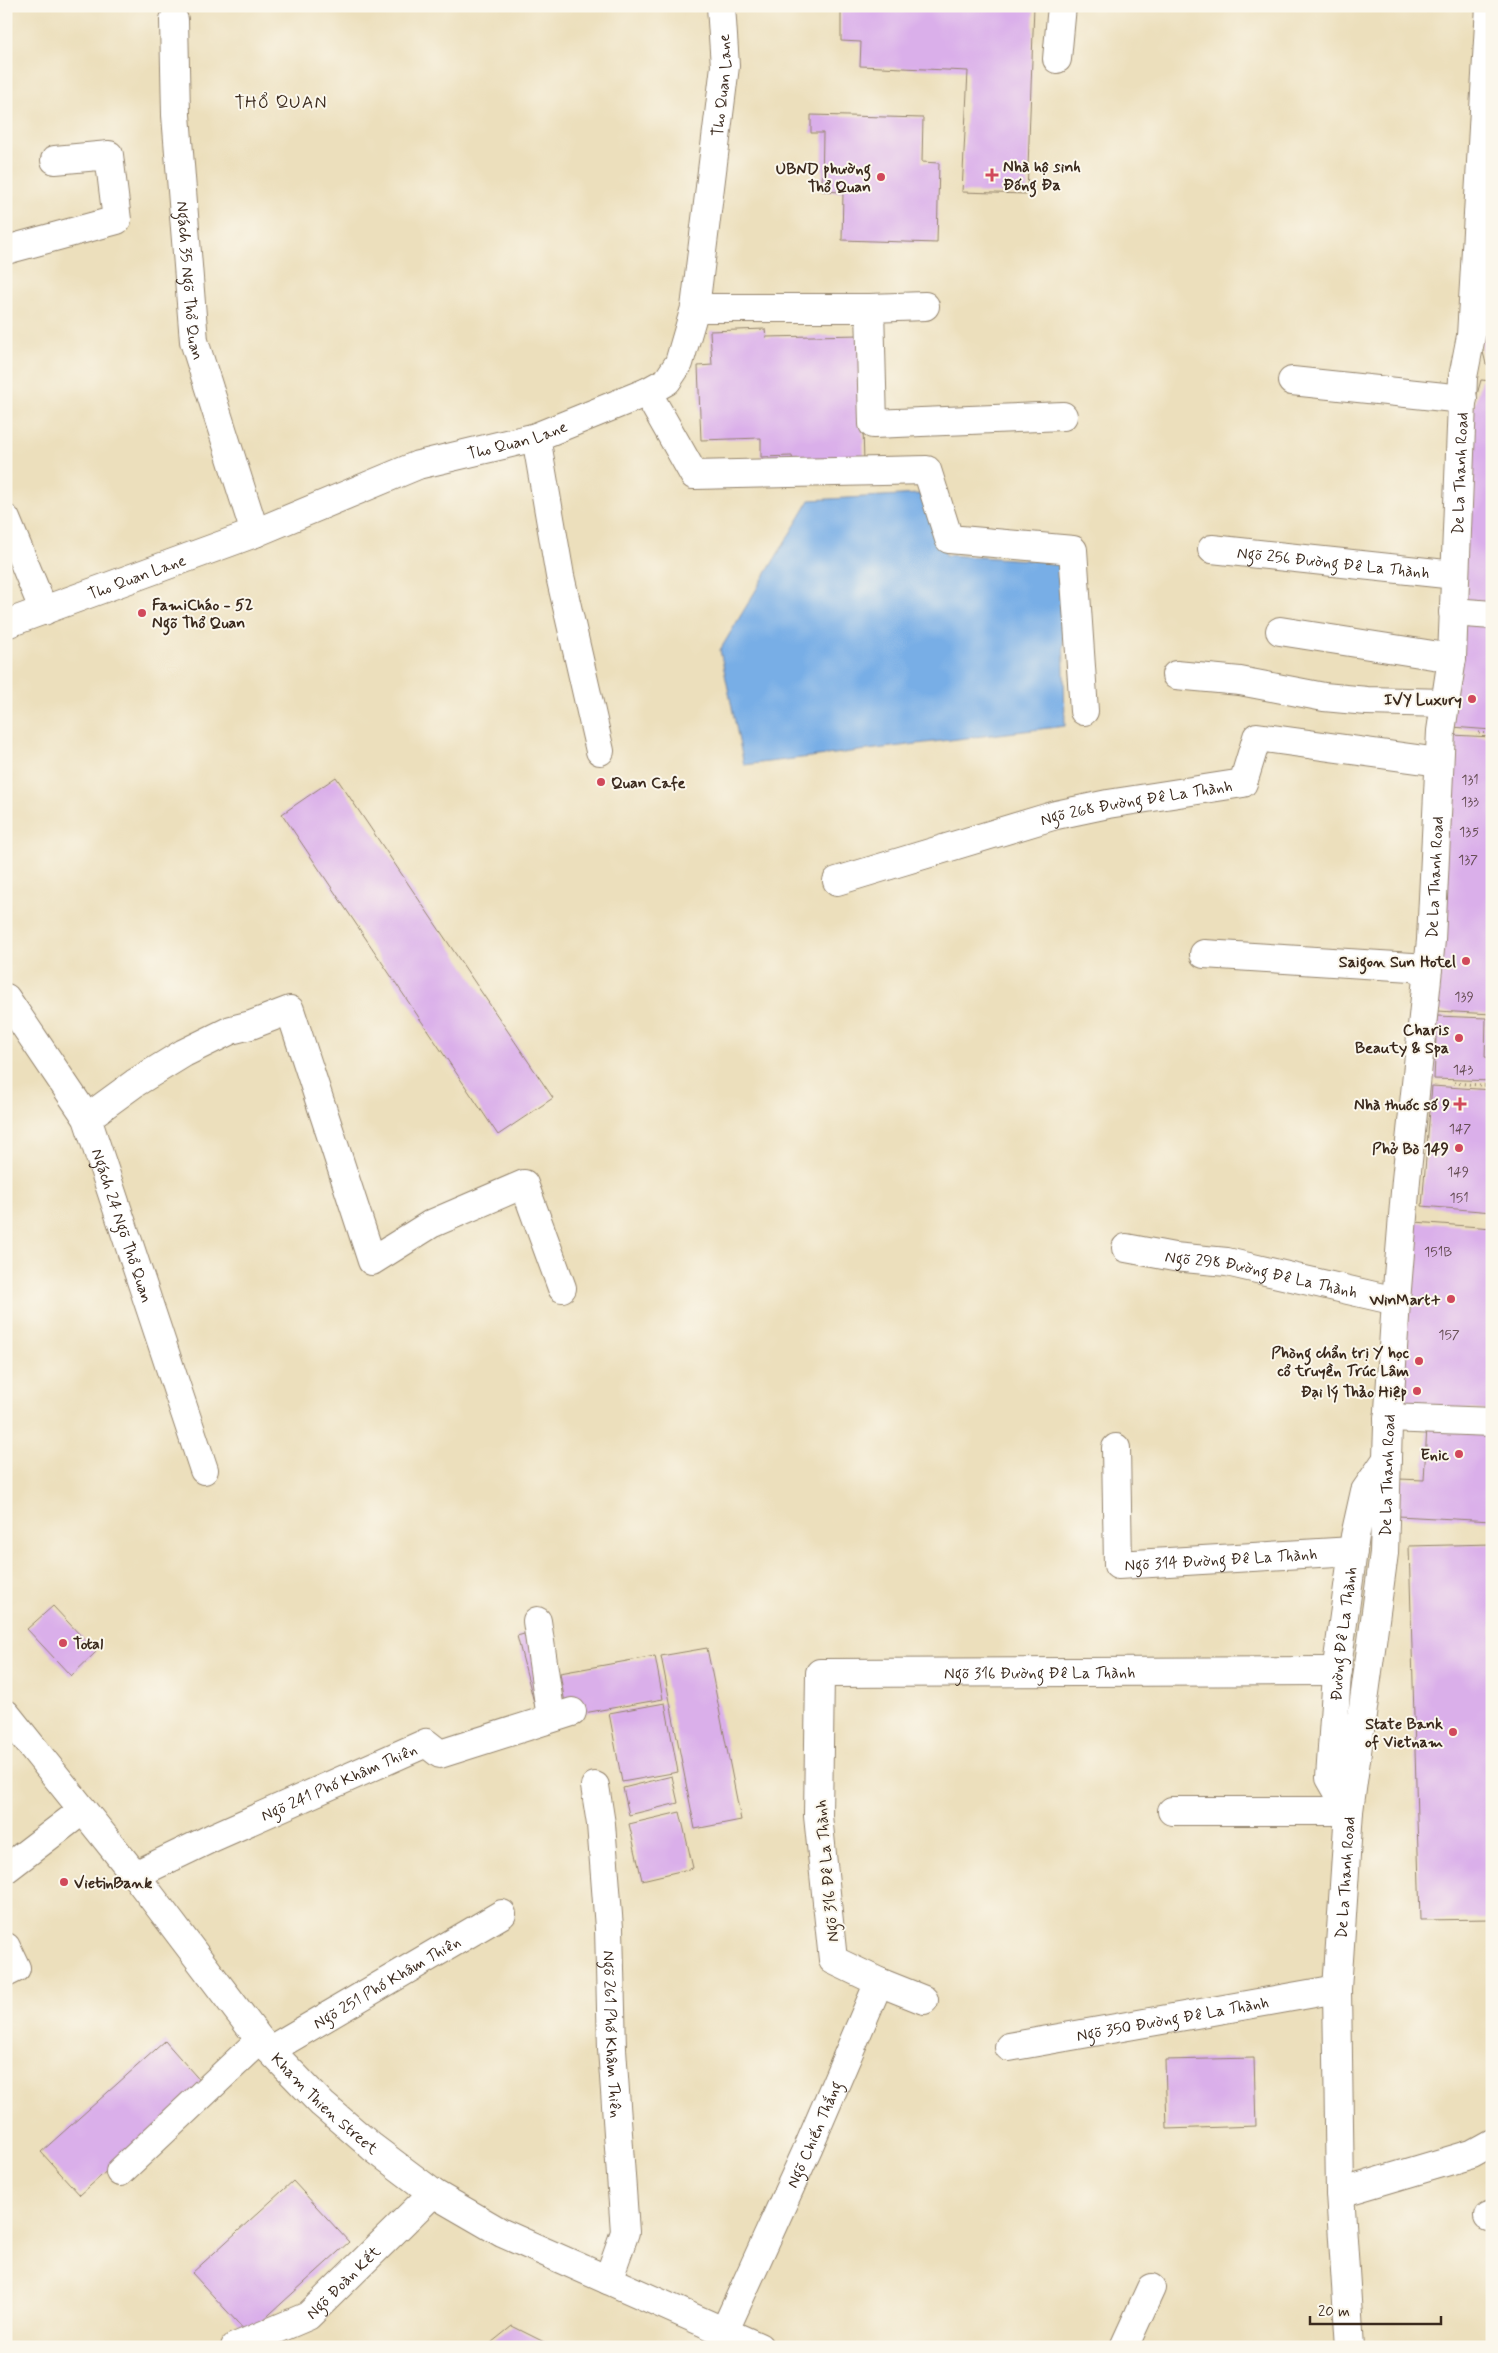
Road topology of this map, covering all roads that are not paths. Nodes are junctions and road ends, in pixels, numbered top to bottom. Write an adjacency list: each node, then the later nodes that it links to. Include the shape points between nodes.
1 (721, 6): 9 (street, Tho Quan Lane, via 725,66)
2 (1062, 6): 5 (street)
3 (1490, 6): 13 (street, De La Thanh Road, via 1471,336)
4 (174, 20): 17 (street, Ngách 35 Ngõ Thổ Quan, via 176,115 194,341)
5 (1057, 59)
6 (55, 160): 7 (street, via 109,155 117,220)
7 (6, 250)
8 (925, 306): 10 (street)
9 (696, 308): 10 (street); 12 (street, Tho Quan Lane, via 679,363 667,381)
10 (870, 308): 14 (street, via 873,424)
11 (1292, 380): 13 (street)
12 (647, 392): 15 (street, Tho Quan Lane); 28 (street, via 694,475 927,470 949,539 1073,550)
13 (1462, 399): 19 (street, De La Thanh Road)
14 (1063, 416)
15 (536, 437): 17 (street, Tho Quan Lane, via 418,464); 29 (street, via 560,576)
16 (6, 519): 20 (street)
17 (255, 533): 20 (street, Tho Quan Lane)
18 (1212, 549): 19 (street, Ngõ 256 Đường Đê La Thành)
19 (1455, 576): 21 (street, De La Thanh Road)
20 (44, 611): 23 (street, Tho Quan Lane)
21 (1453, 612): 22 (street); 25 (street, De La Thanh Road)
22 (1492, 615)
23 (6, 624)
24 (1280, 631): 25 (street)
25 (1452, 658): 27 (street, De La Thanh Road)
26 (1176, 675): 27 (street, via 1240,681 1324,697)
27 (1445, 703): 30 (street, De La Thanh Road)
28 (1084, 711)
29 (600, 751)
30 (1439, 762): 31 (street, Ngõ 268 Đường Đê La Thành, via 1257,737 1243,783 1056,815); 33 (street, De La Thanh Road)
31 (836, 881)
32 (1204, 954): 33 (street)
33 (1428, 968): 38 (street, De La Thanh Road)
34 (6, 998): 35 (street, Ngách 24 Ngõ Thổ Quan)
35 (87, 1118): 37 (street, via 184,1053 230,1030 290,1010 372,1261 431,1224 524,1184); 43 (street, Ngách 24 Ngõ Thổ Quan)
36 (1126, 1248): 38 (street, Ngõ 298 Đường Đê La Thành, via 1227,1262)
37 (562, 1288)
38 (1396, 1301): 39 (street, De La Thanh Road)
39 (1388, 1418): 40 (street); 42 (street, De La Thanh Road)
40 (1492, 1422)
41 (1116, 1448): 44 (street, Ngõ 314 Đường Đê La Thành, via 1118,1566)
42 (1387, 1459): 44 (street, Đường Đê La Thành, via 1365,1491); 52 (street, De La Thanh Road, via 1384,1553)
43 (204, 1470)
44 (1353, 1551): 46 (street, Đường Đê La Thành)
45 (537, 1621): 54 (street, Ngõ 241 Phố Khâm Thiên, via 562,1715 440,1754 426,1742)
46 (1338, 1671): 48 (street, Ngõ 316 Đường Đê La Thành, via 820,1674); 52 (street, Đường Đê La Thành, via 1330,1778)
47 (6, 1714): 50 (street, Kham Thien Street)
48 (820, 1752): 58 (street, Ngõ 316 Đê La Thành, via 818,1816 834,1960)
49 (595, 1786): 67 (street, Ngõ 261 Phố Khâm Thiên, via 609,1928 612,2049 625,2232)
50 (83, 1810): 53 (street); 54 (street, Kham Thien Street)
51 (1172, 1811): 52 (street)
52 (1349, 1811): 59 (street, De La Thanh Road)
53 (6, 1870)
54 (135, 1875): 61 (street, Kham Thien Street)
55 (502, 1914): 61 (street, Ngõ 251 Phố Khâm Thiên)
56 (6, 1947): 57 (street, via 16,1968)
57 (6, 1973)
58 (879, 1982): 60 (street); 69 (street, Ngõ Chiến Thắng)
59 (1337, 1988): 62 (street, Ngõ 350 Đường Đê La Thành); 66 (street, De La Thanh Road)
60 (924, 2000)
61 (265, 2045): 64 (street, Ngõ 251 Phố Khâm Thiên); 65 (street, Kham Thien Street, via 322,2104)
62 (1009, 2047)
63 (1492, 2143): 66 (street, via 1472,2154)
64 (120, 2172)
65 (433, 2193): 67 (street, Kham Thien Street, via 502,2233); 71 (street, Ngõ Đoàn Kết, via 308,2316)
66 (1340, 2193): 73 (street, De La Thanh Road)
67 (608, 2280): 69 (street, Kham Thien Street)
68 (1151, 2288): 72 (street)
69 (725, 2330): 70 (street, Kham Thien Street)
70 (752, 2345)
71 (235, 2347)
72 (1124, 2347)
73 (1350, 2347)

